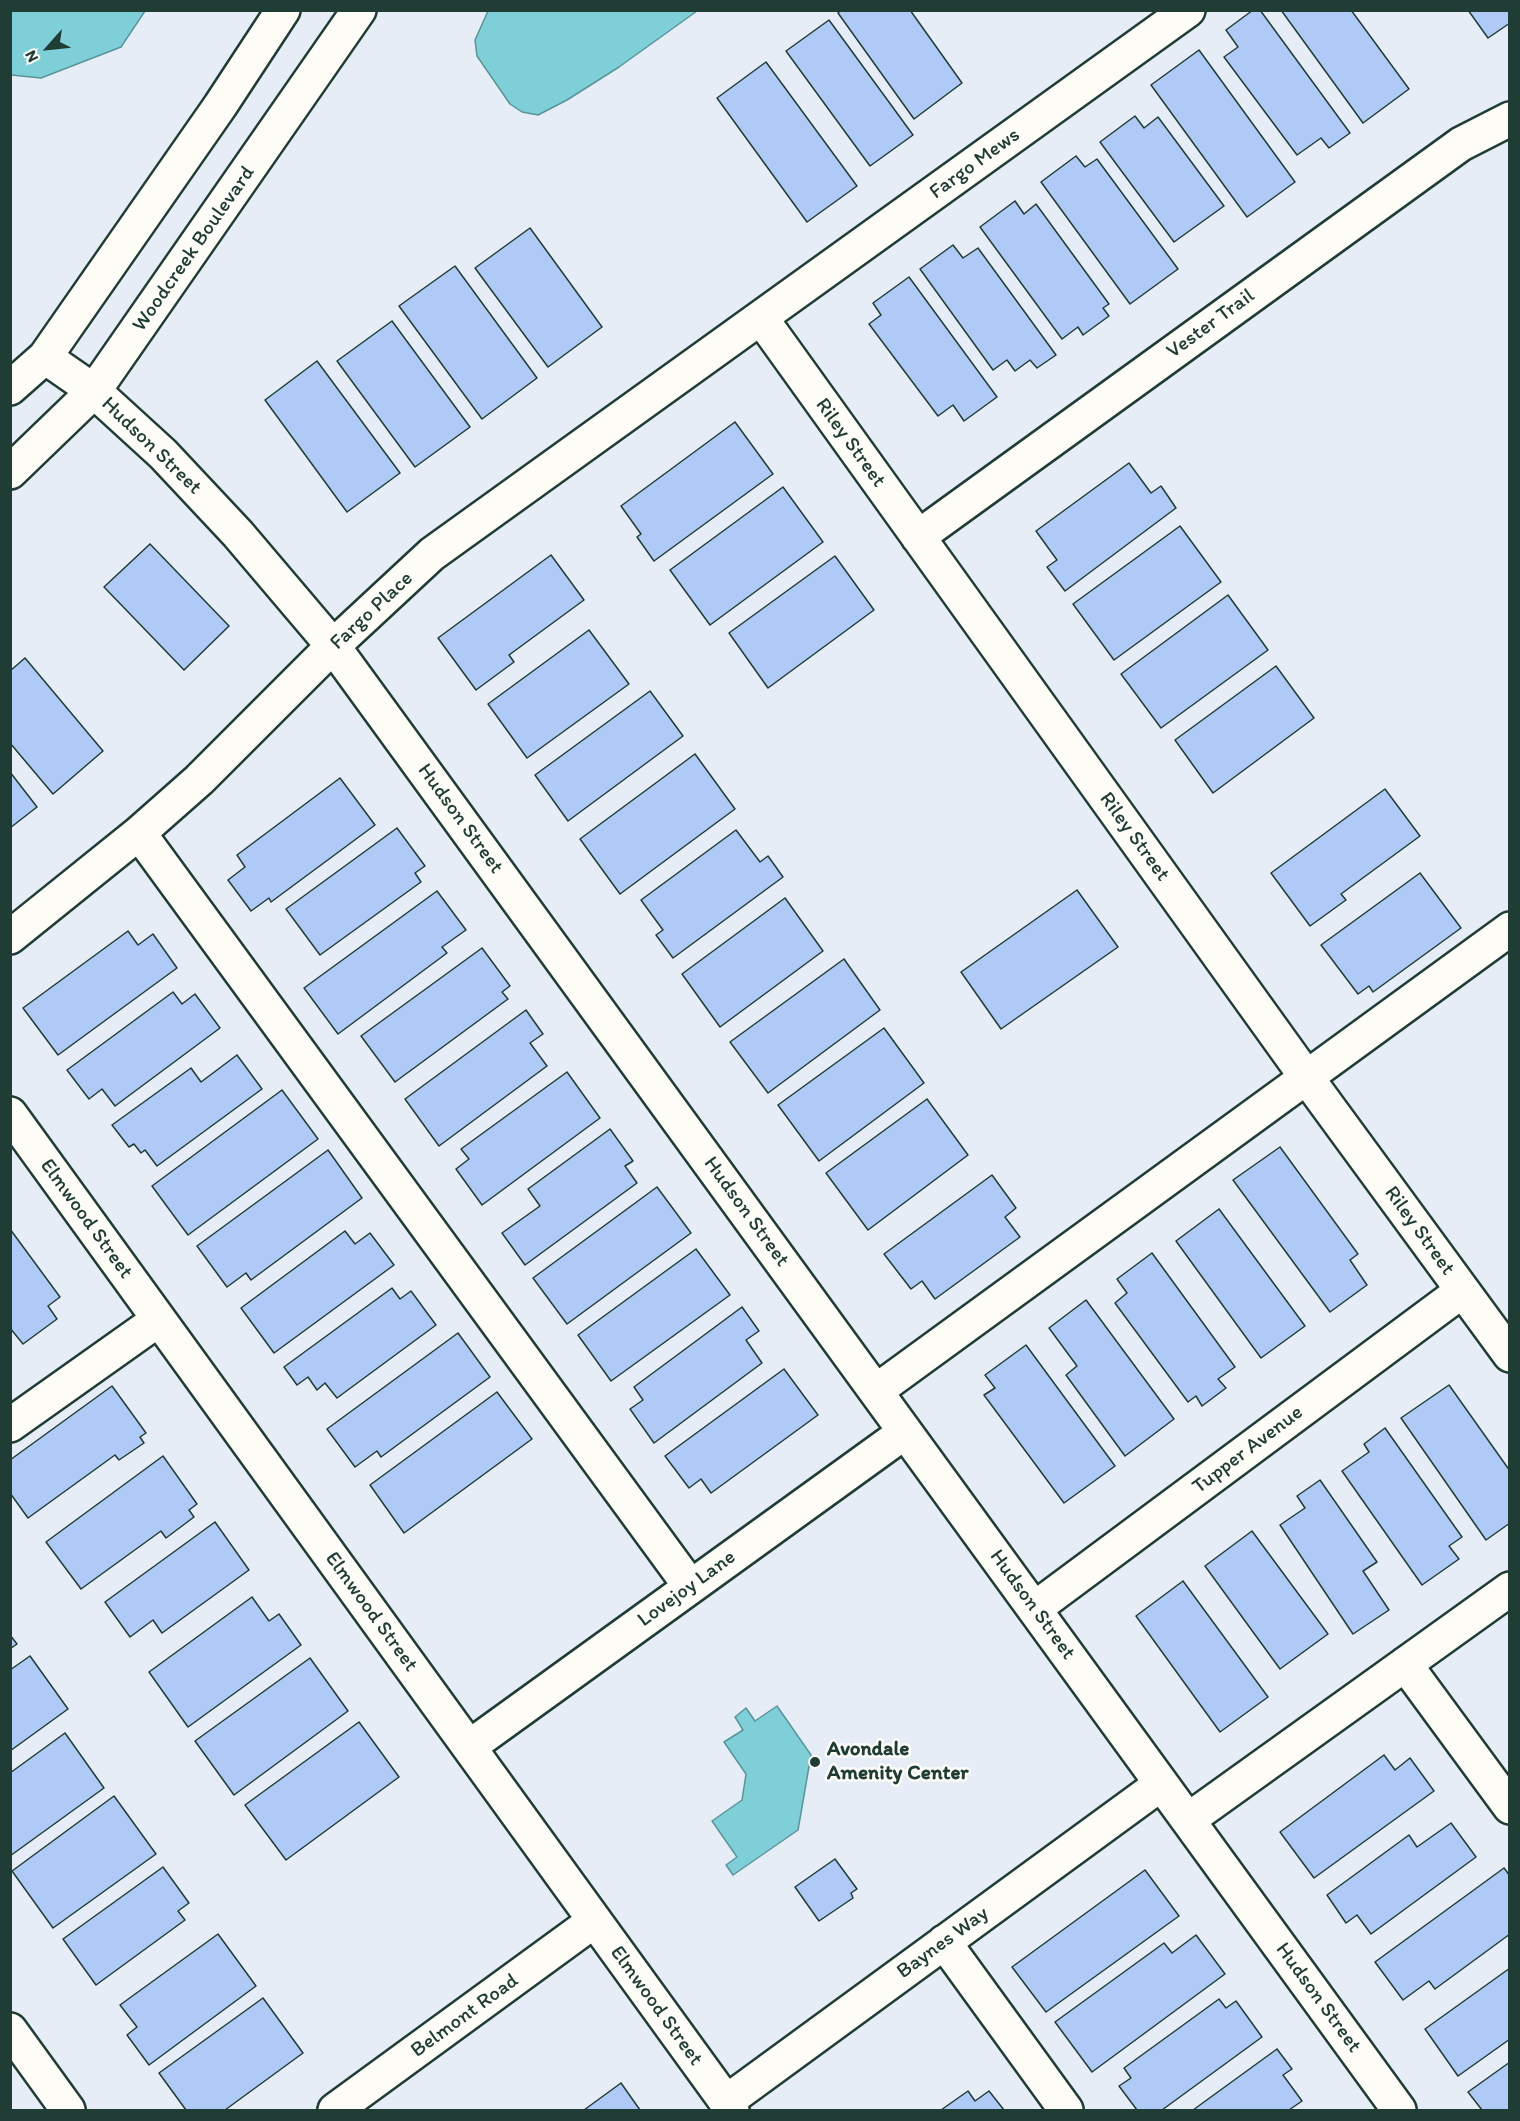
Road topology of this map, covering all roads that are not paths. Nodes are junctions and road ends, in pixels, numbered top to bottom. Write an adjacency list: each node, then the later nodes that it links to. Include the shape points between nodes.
1 (283, 10): 6 (street)
2 (358, 10): 8 (street, Woodcreek Boulevard)
3 (1188, 10): 5 (street, Fargo Mews)
4 (1509, 119): 10 (street, Vester Trail, via 1461,144)
5 (761, 318): 10 (street, Riley Street); 11 (street, Fargo Place, via 432,554)
6 (45, 357): 7 (street); 8 (street, Hudson Street)
7 (10, 388)
8 (94, 391): 9 (street, Woodcreek Boulevard); 11 (street, Hudson Street, via 163,454 238,534)
9 (10, 472)
10 (918, 537): 15 (street, Riley Street)
11 (333, 646): 12 (street, Fargo Place, via 257,724); 20 (street, Hudson Street)
12 (139, 833): 14 (street, Fargo Place); 23 (street)
13 (1509, 929): 15 (street)
14 (10, 937)
15 (1307, 1078): 17 (street, Riley Street); 20 (street)
16 (10, 1114): 18 (street, Elmwood Street)
17 (1462, 1291): 19 (street, Riley Street); 25 (street, Tupper Avenue)
18 (158, 1320): 21 (street); 27 (street, Elmwood Street)
19 (1509, 1355)
20 (876, 1391): 22 (street, Hudson Street)
21 (10, 1425)
22 (905, 1432): 23 (street, Lovejoy Lane); 25 (street, Hudson Street)
23 (690, 1586): 27 (street, Lovejoy Lane)
24 (1509, 1589): 26 (street)
25 (1034, 1609): 28 (street, Hudson Street)
26 (1405, 1664): 29 (street); 30 (street)
27 (469, 1747): 31 (street, Elmwood Street)
28 (1161, 1784): 30 (street, Hudson Street); 32 (street, Baynes Way)
29 (1509, 1807)
30 (1188, 1820): 38 (street, Hudson Street)
31 (594, 1921): 34 (street, Elmwood Street); 36 (street, Belmont Road)
32 (944, 1942): 34 (street, Baynes Way); 37 (street)
33 (10, 2030): 35 (street)
34 (729, 2106)
35 (68, 2110)
36 (335, 2110)
37 (1066, 2110)
38 (1399, 2110)

